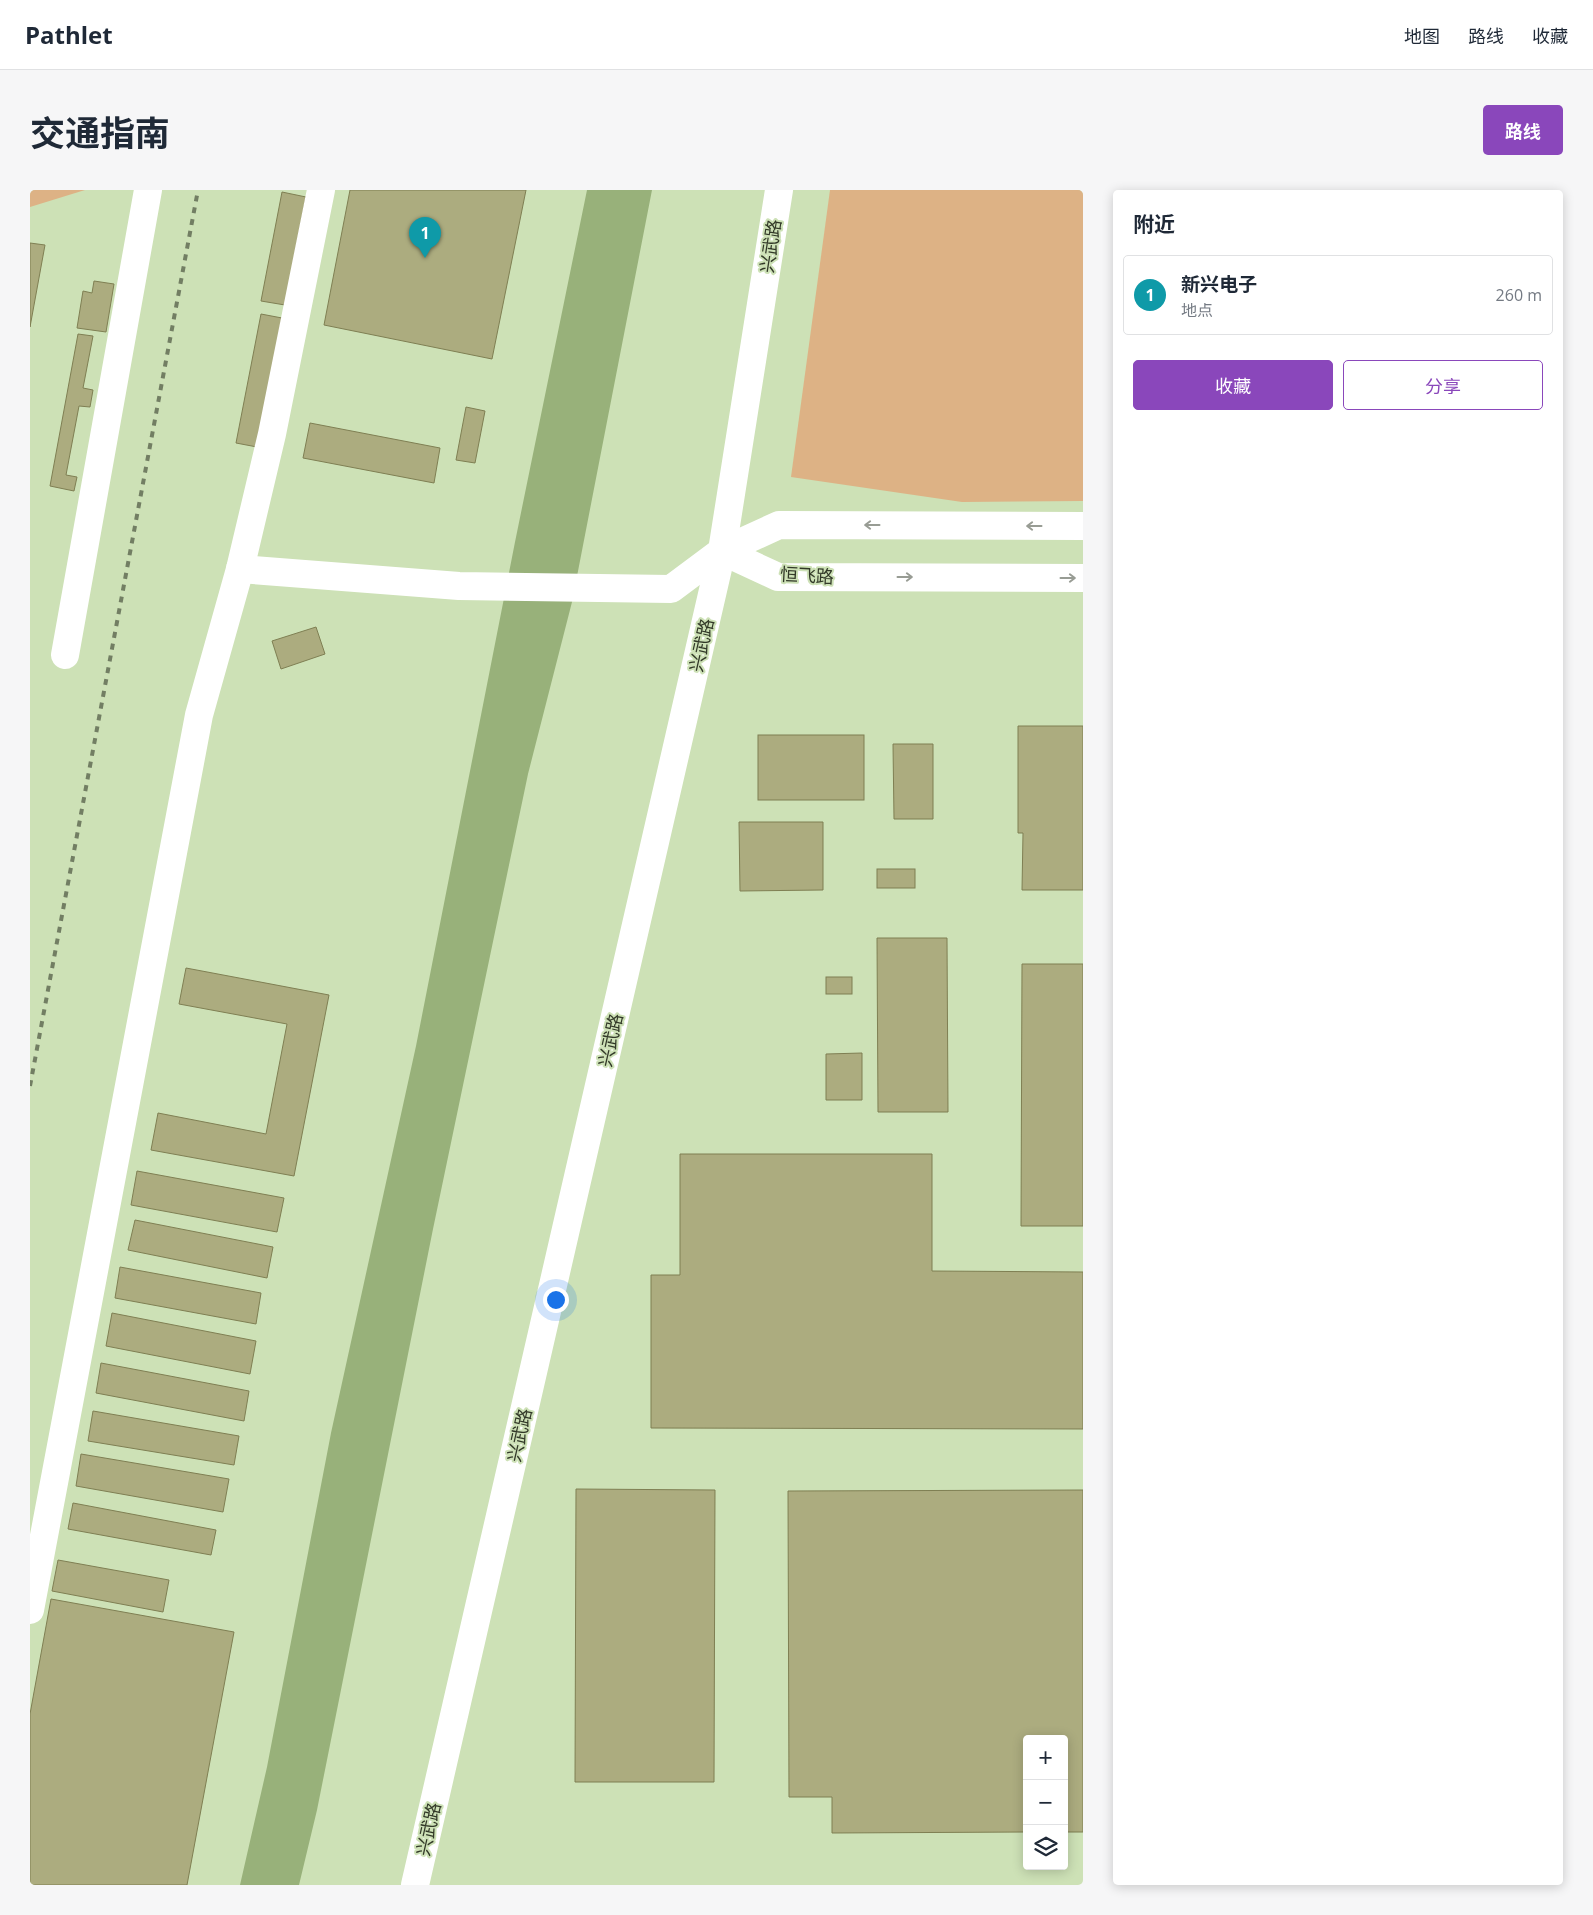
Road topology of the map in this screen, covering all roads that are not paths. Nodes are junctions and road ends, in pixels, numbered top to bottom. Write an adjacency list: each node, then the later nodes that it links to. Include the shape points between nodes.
1 (148, 190): 8 (street)
2 (322, 190): 6 (street, via 272,434)
3 (779, 190): 5 (street, 兴武路)
4 (1083, 526): 5 (street, one-way to 5, via 779,525)
5 (722, 551): 6 (street, via 671,589 459,586); 7 (street, 恒飞路, one-way to 7, via 778,577); 10 (street, 兴武路)
6 (240, 569): 9 (street, via 199,715)
7 (1083, 578)
8 (65, 655)
9 (30, 1610)
10 (415, 1885)

